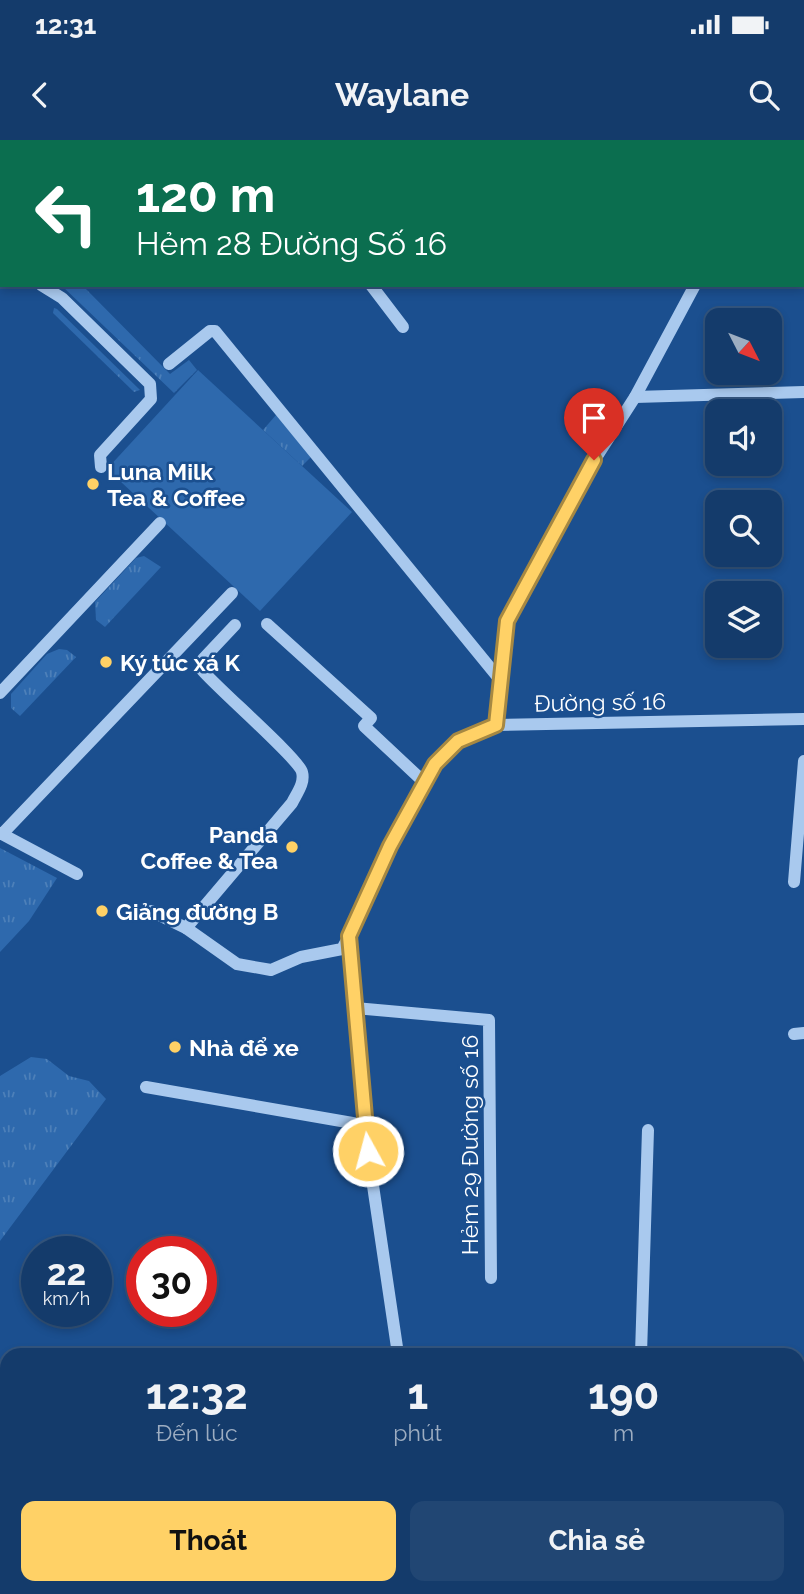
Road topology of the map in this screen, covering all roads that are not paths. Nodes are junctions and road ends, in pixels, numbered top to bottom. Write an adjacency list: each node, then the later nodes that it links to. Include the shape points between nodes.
1 (44, 287): 8 (street, via 62,298 150,384 151,399 100,455)
2 (373, 287): 4 (street)
3 (694, 287): 7 (street)
4 (403, 327)
5 (169, 363): 13 (street, via 215,331)
6 (804, 392): 7 (street)
7 (635, 397): 13 (street, via 580,481 507,621)
8 (101, 467)
9 (160, 523): 14 (street)
10 (232, 593): 19 (street)
11 (267, 624): 18 (street, via 371,718 364,726)
12 (235, 625): 24 (street, via 203,659 202,670 289,755 302,770 303,782 292,803)
13 (501, 681): 16 (street)
14 (0, 694)
15 (804, 719): 16 (street, Đường số 16)
16 (496, 725): 18 (street, Đường số 16, via 458,741 435,764)
17 (804, 761): 20 (street)
18 (425, 783): 25 (street, Đường số 16)
19 (1, 834): 21 (street)
20 (799, 867): 22 (street)
21 (77, 874)
22 (794, 882)
23 (151, 911): 24 (street)
24 (186, 928): 25 (street, via 237,964 271,970 301,957 342,949)
25 (349, 936): 26 (street, Đường số 16)
26 (355, 1008): 28 (street, Đường số 16); 30 (street, Hẻm 29 Đường số 16, via 489,1020)
27 (146, 1087): 28 (street)
28 (364, 1125): 31 (street, Đường số 16)
29 (648, 1129): 32 (street)
30 (491, 1278)
31 (397, 1348)
32 (641, 1348)

